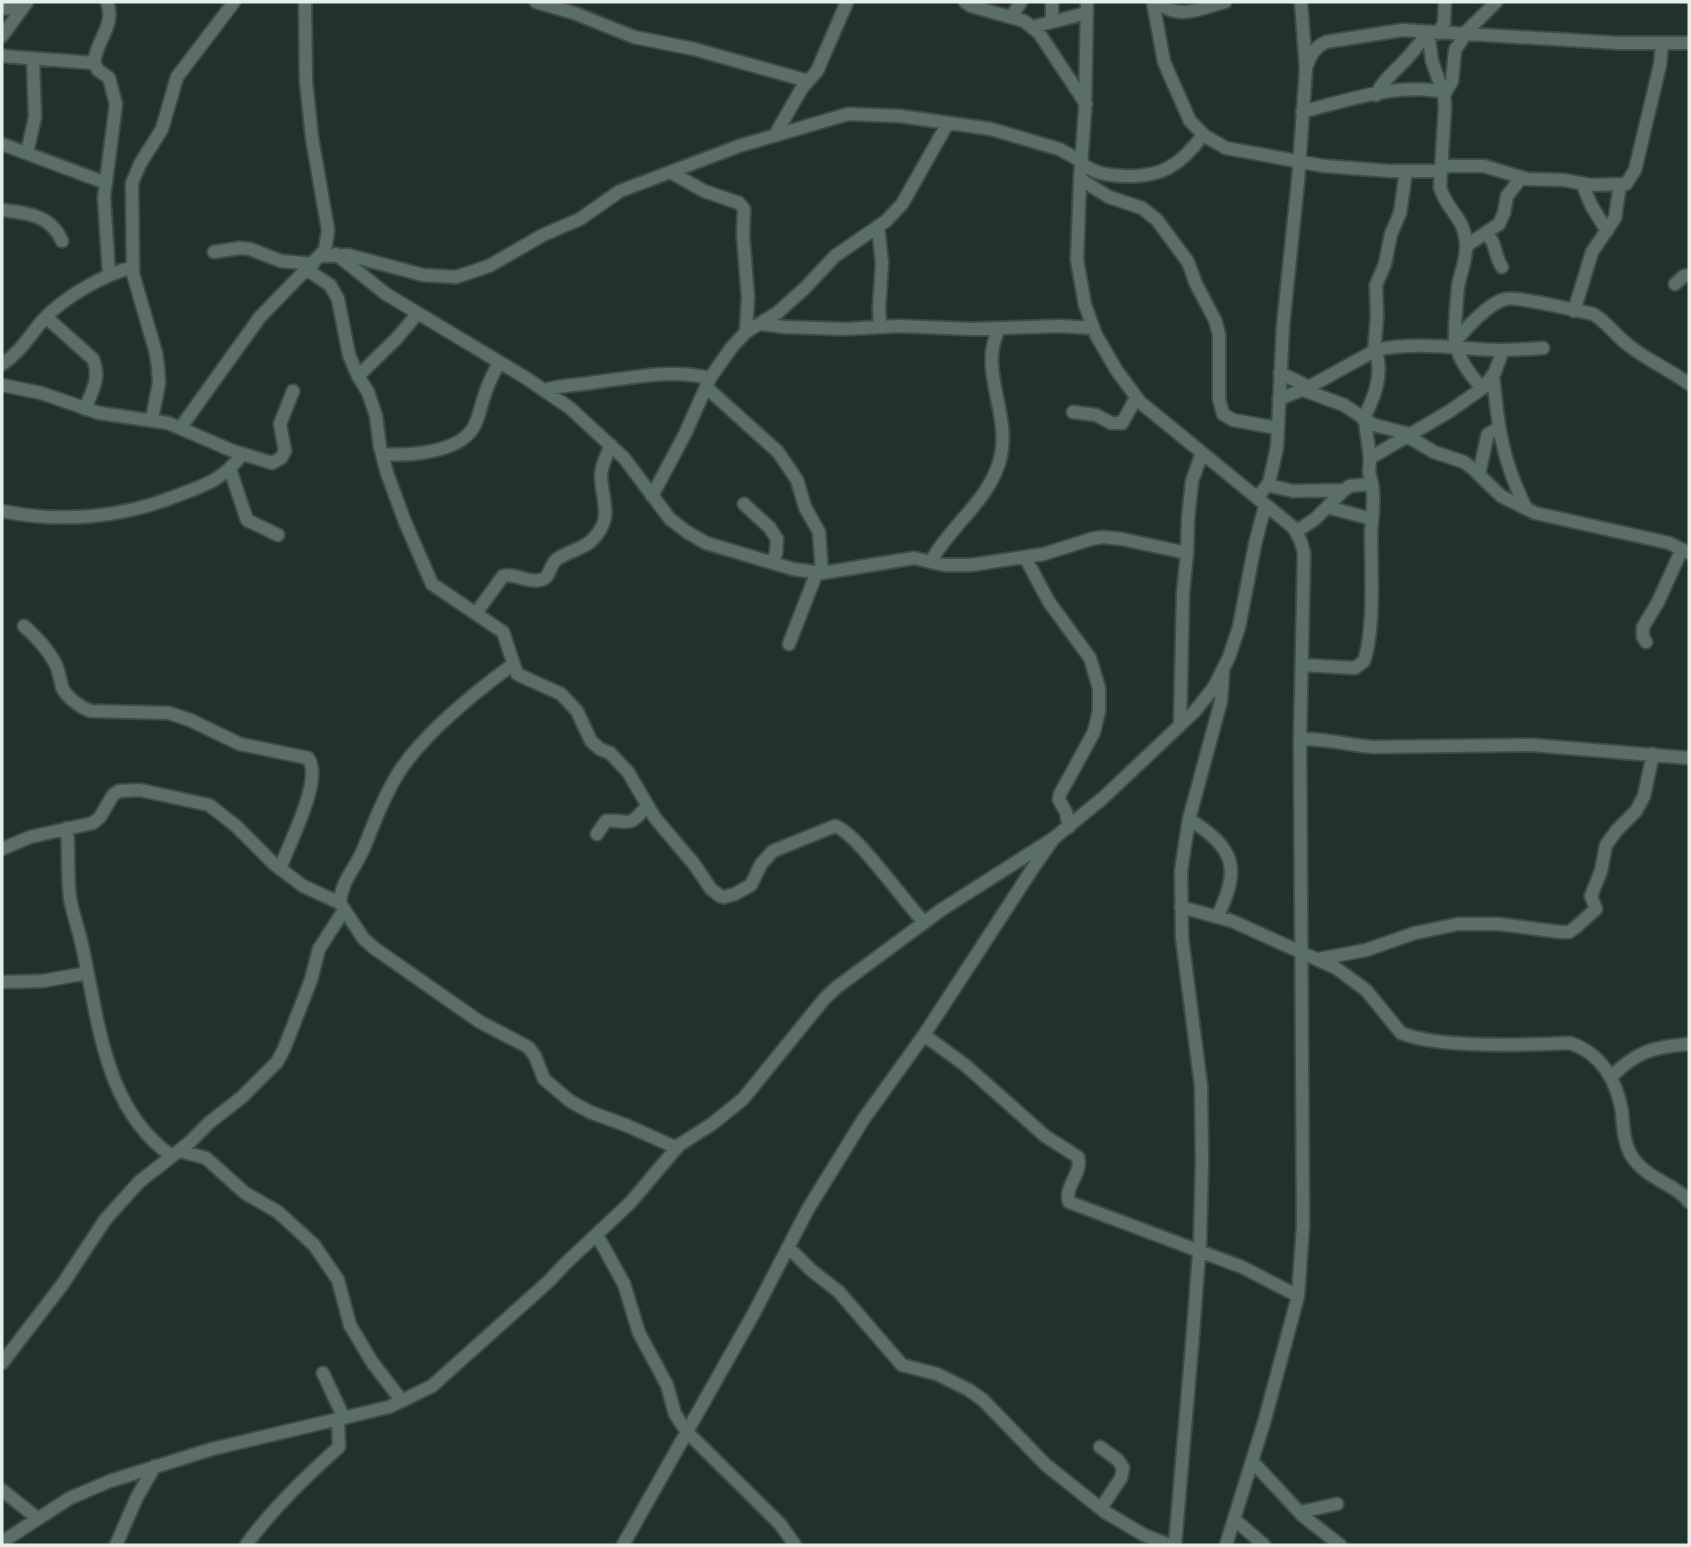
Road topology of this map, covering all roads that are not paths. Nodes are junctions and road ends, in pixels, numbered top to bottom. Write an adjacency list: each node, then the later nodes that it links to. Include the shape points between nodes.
1 (107, 2): 29 (street, via 108,27)
2 (234, 2): 61 (street, via 177,77 162,129 134,174 130,203)
3 (305, 2): 55 (street, via 306,81)
4 (536, 2): 18 (street)
5 (561, 2): 18 (street)
6 (847, 2): 31 (street, via 817,71)
7 (965, 2): 19 (street)
8 (1021, 2): 19 (street)
9 (1052, 2): 20 (street)
10 (1156, 2): 11 (street, via 1182,14); 38 (street, via 1164,62 1190,121)
11 (1225, 2)
12 (1301, 2): 30 (street)
13 (1445, 2): 22 (street, via 1444,23)
14 (1496, 2): 23 (street)
15 (23, 6): 17 (street); 24 (street)
16 (1087, 7): 20 (street); 34 (street)
17 (2, 8)
18 (574, 13): 31 (street, via 634,37)
19 (1011, 17): 21 (street)
20 (1052, 20): 21 (street)
21 (1032, 27): 34 (street)
22 (1432, 34): 23 (street); 30 (street, via 1395,31 1326,42 1311,54); 32 (street, via 1432,61); 33 (street, via 1420,41)
23 (1464, 35): 26 (street); 32 (street, via 1455,50 1452,81)
24 (2, 36)
25 (1689, 43): 26 (street)
26 (1662, 44): 50 (street, via 1635,170 1626,184)
27 (2, 56): 28 (street)
28 (33, 60): 29 (street); 40 (street, via 35,117)
29 (94, 63): 48 (street, via 109,78 116,104)
30 (1306, 69): 35 (street)
31 (808, 81): 37 (street)
32 (1443, 93): 33 (street, via 1416,90); 43 (street)
33 (1376, 95): 35 (street)
34 (1086, 104): 41 (street)
35 (1302, 112): 42 (street)
36 (948, 123): 37 (street, via 848,114); 41 (street, via 1031,139); 52 (street, via 902,204)
37 (775, 135): 45 (street)
38 (1203, 135): 41 (street, via 1183,158 1158,174 1105,175); 42 (street, via 1226,148)
39 (2, 144): 40 (street)
40 (27, 153): 48 (street)
41 (1081, 162): 47 (street)
42 (1299, 162): 44 (street); 80 (street)
43 (1441, 169): 44 (street); 46 (street, via 1484,166); 57 (street, via 1443,197 1464,228)
44 (1406, 171): 77 (street, via 1400,213 1376,285)
45 (672, 173): 59 (street, via 620,191 580,219 489,266 456,277 423,275); 73 (street, via 744,209)
46 (1521, 178): 49 (street); 54 (street, via 1507,196 1502,219)
47 (1080, 179): 71 (street, via 1077,260); 97 (street, via 1109,197 1142,208 1172,238 1215,320 1223,414)
48 (106, 183): 63 (street)
49 (1582, 183): 50 (street); 53 (street)
50 (1620, 185): 53 (street, via 1615,218)
51 (2, 211): 56 (street, via 35,215 47,221)
52 (878, 226): 69 (street, via 835,256 804,289); 70 (street)
53 (1607, 231): 66 (street, via 1592,253)
54 (1486, 234): 57 (street); 62 (street, via 1494,242)
55 (327, 236): 59 (street); 60 (street)
56 (62, 241)
57 (1466, 246): 74 (street, via 1458,285)
58 (214, 252): 60 (street, via 250,249 281,261)
59 (338, 254): 60 (street); 67 (street, via 386,294)
60 (314, 263): 82 (street, via 335,293); 96 (street, via 260,317)
61 (133, 267): 63 (street); 94 (street, via 157,360 159,383)
62 (1502, 267)
63 (109, 274): 68 (street)
64 (1689, 275): 65 (street)
65 (1675, 285)
66 (1574, 311): 74 (street, via 1506,298 1480,315); 84 (street, via 1601,319 1625,343)
67 (418, 313): 79 (street); 82 (street)
68 (46, 317): 78 (street, via 18,353); 92 (street, via 96,366)
69 (760, 324): 70 (street); 73 (street)
70 (880, 327): 72 (street)
71 (1093, 328): 72 (street); 90 (street)
72 (999, 329): 122 (street, via 993,340 991,367 1002,438 997,470 982,497)
73 (747, 332): 83 (street)
74 (1456, 344): 76 (street); 77 (street); 87 (street, via 1466,370)
75 (1543, 348): 76 (street)
76 (1503, 350): 81 (street)
77 (1375, 351): 86 (street); 95 (street, via 1380,370)
78 (2, 362)
79 (499, 362): 88 (street); 103 (street, via 466,438 423,453)
80 (1280, 373): 86 (street); 91 (street)
81 (1493, 375): 87 (street); 98 (street)
82 (358, 376): 103 (street, via 376,416)
83 (708, 382): 88 (street, via 657,373); 110 (street); 124 (street, via 778,452 797,480 818,532)
84 (1689, 384)
85 (2, 385): 92 (street)
86 (1306, 388): 91 (street); 95 (street)
87 (1482, 388): 99 (street)
88 (544, 390): 100 (street)
89 (293, 391): 102 (street, via 280,424 285,451 281,458 272,463)
90 (1136, 398): 93 (street, via 1122,422 1116,424 1097,415); 101 (street)
91 (1279, 399): 97 (street)
92 (85, 409): 94 (street)
93 (1073, 412)
94 (152, 419): 96 (street)
95 (1364, 420): 99 (street); 104 (street)
96 (181, 427): 102 (street)
97 (1277, 428): 108 (street)
98 (1499, 428): 106 (street, via 1486,438); 114 (street, via 1511,475)
99 (1408, 435): 104 (street); 106 (street)
100 (611, 445): 110 (street); 125 (street, via 601,476 604,522 592,540 557,560 548,576 540,580 503,576)
101 (1202, 453): 111 (street); 120 (street, via 1192,481)
102 (242, 454): 105 (street)
103 (382, 454): 125 (street, via 432,584)
104 (1370, 458): 107 (street)
105 (230, 469): 115 (street, via 205,487 127,512 68,517); 118 (street, via 247,520)
106 (1479, 474): 114 (street, via 1501,496)
107 (1372, 484): 109 (street); 116 (street)
108 (1268, 485): 109 (street, via 1293,491); 111 (street)
109 (1344, 490): 113 (street)
110 (652, 496): 123 (street, via 670,519 696,538)
111 (1261, 502): 117 (street); 131 (street, via 1239,627)
112 (744, 504): 123 (street, via 777,539)
113 (1327, 507): 116 (street); 117 (street)
114 (1526, 508): 119 (street)
115 (2, 510)
116 (1372, 519): 130 (street, via 1372,582 1364,661 1355,668)
117 (1297, 531): 130 (street, via 1304,553)
118 (278, 535)
119 (1686, 551): 127 (street, via 1643,627)
120 (1187, 553): 121 (street, via 1102,537); 132 (street)
121 (1025, 557): 122 (street, via 953,566); 138 (street, via 1049,602 1090,658 1099,688 1094,732 1060,794)
122 (930, 561): 124 (street, via 914,558)
123 (772, 562): 124 (street)
124 (819, 573): 128 (street)
125 (476, 613): 129 (street, via 503,632)
126 (24, 626): 143 (street, via 49,652 65,692 84,709 169,713 240,744 308,758 312,769 307,798)
127 (1646, 642)
128 (789, 644)
129 (512, 665): 136 (street, via 517,674 561,694 577,710 591,741 628,772); 144 (street, via 469,698 412,753 341,887)
130 (1301, 665): 133 (street)
131 (1223, 669): 132 (street, via 1203,703); 137 (street, via 1221,701)
132 (1180, 724): 138 (street)
133 (1300, 738): 134 (street, via 1373,747 1520,744); 148 (street)
134 (1653, 754): 135 (street); 149 (street, via 1640,805 1606,845 1591,896 1596,909 1569,932 1499,924 1458,925)
135 (1689, 758)
136 (647, 806): 140 (street, via 627,823 606,821); 147 (street, via 720,896 751,885 773,851 835,826 856,842)
137 (1189, 818): 145 (street); 146 (street, via 1230,856 1231,877)
138 (1069, 827): 141 (street)
139 (67, 828): 142 (street); 143 (street, via 93,823 120,791 140,790 209,805); 150 (street, via 71,900)
140 (597, 834)
141 (1054, 838): 147 (street); 152 (street)
142 (2, 849)
143 (280, 869): 144 (street)
144 (342, 907): 155 (street, via 374,948 480,1022 528,1047 543,1077 560,1094 590,1112); 156 (street, via 319,949 277,1062)
145 (1181, 907): 146 (street); 160 (street, via 1202,1106)
146 (1217, 916): 148 (street)
147 (924, 922): 155 (street, via 825,998 743,1099)
148 (1301, 950): 149 (street); 161 (street, via 1303,1225)
149 (1319, 959): 154 (street, via 1354,979 1401,1033 1425,1040 1570,1043 1589,1052)
150 (87, 973): 151 (street); 156 (street, via 103,1052 118,1089 138,1124 161,1148)
151 (2, 982)
152 (924, 1035): 159 (street, via 863,1120); 160 (street, via 1045,1136 1078,1157 1069,1202)
153 (1689, 1044): 154 (street, via 1637,1055)
154 (1612, 1076): 157 (street, via 1630,1153 1654,1179)
155 (677, 1148): 158 (street)
156 (175, 1154): 162 (street, via 139,1182 105,1220); 164 (street, via 205,1158 314,1245 338,1280 349,1325)
157 (1689, 1202)
158 (597, 1235): 164 (street, via 432,1386); 166 (street, via 624,1284 639,1333)
159 (788, 1247): 166 (street); 172 (street, via 839,1292 902,1364 937,1374 976,1395 1046,1465)
160 (1199, 1252): 161 (street, via 1242,1267); 181 (street)
161 (1298, 1296): 168 (street)
162 (2, 1363)
163 (323, 1373): 165 (street)
164 (402, 1401): 165 (street)
165 (341, 1419): 169 (street); 178 (street, via 339,1447 295,1488)
166 (687, 1432): 179 (street); 180 (street, via 780,1524)
167 (1100, 1447): 172 (street, via 1123,1468)
168 (1252, 1461): 173 (street); 175 (street)
169 (155, 1466): 174 (street, via 70,1497); 177 (street)
170 (2, 1490): 174 (street)
171 (1337, 1504): 173 (street)
172 (1101, 1508): 181 (street, via 1120,1522)
173 (1300, 1513): 184 (street)
174 (37, 1518): 176 (street)
175 (1234, 1519): 182 (street); 183 (street)
176 (2, 1542)
177 (116, 1545)
178 (246, 1545)
179 (623, 1545)
180 (795, 1545)
181 (1172, 1545)
182 (1226, 1545)
183 (1264, 1545)
184 (1340, 1545)

